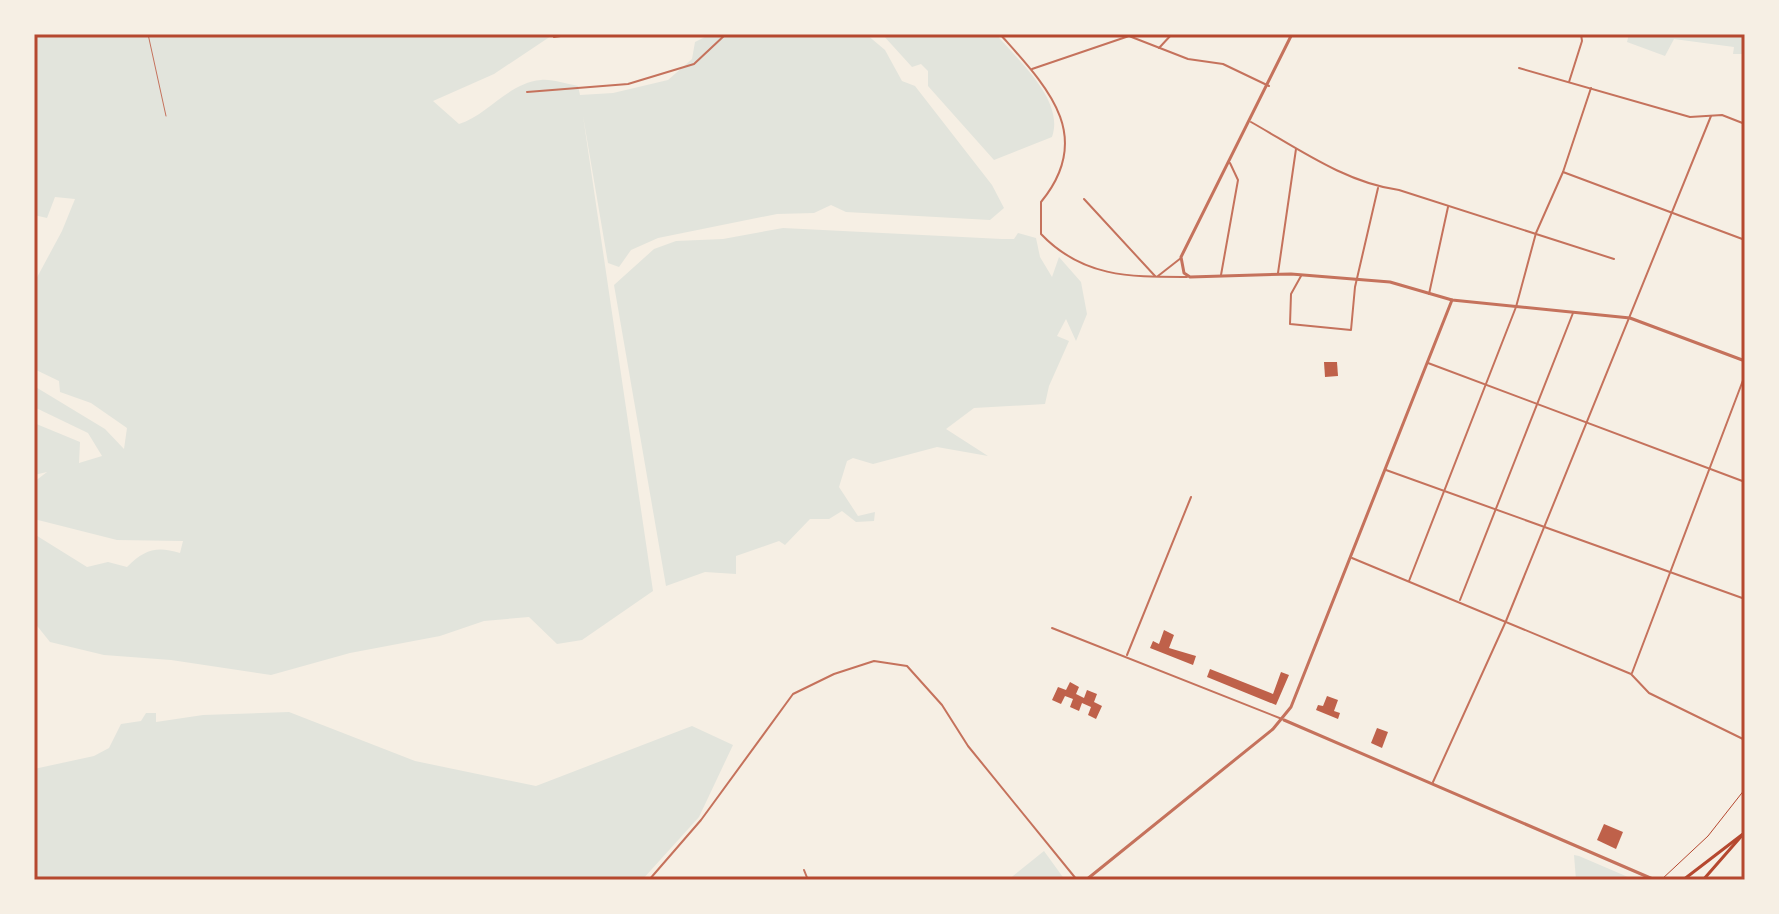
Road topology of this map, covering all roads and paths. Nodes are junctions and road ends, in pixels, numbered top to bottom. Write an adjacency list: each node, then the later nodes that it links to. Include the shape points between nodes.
1 (148, 34): 17 (lane)
2 (574, 34): 9 (street)
3 (726, 34): 16 (street, via 694,64 628,84)
4 (1007, 34): 8 (street)
5 (1172, 34): 10 (street)
6 (1292, 34): 14 (street)
7 (1581, 34): 13 (street)
8 (1002, 36): 12 (street)
9 (554, 37)
10 (1158, 49): 12 (street, via 1129,36); 14 (street, via 1223,64)
11 (1519, 68): 13 (street)
12 (1030, 69): 35 (street, via 1055,101 1064,135 1057,183 1041,202 1041,234 1105,274)
13 (1569, 82): 15 (street)
14 (1269, 86): 19 (street)
15 (1591, 88): 18 (street, via 1690,117); 23 (street)
16 (527, 92)
17 (166, 116)
18 (1711, 116): 20 (street); 27 (street)
19 (1251, 122): 21 (street); 22 (street)
20 (1745, 124)
21 (1296, 147): 24 (street); 32 (street)
22 (1230, 163): 30 (street); 33 (street, via 1238,180)
23 (1563, 172): 27 (street); 28 (street)
24 (1378, 187): 26 (street); 37 (street)
25 (1084, 199): 35 (street)
26 (1448, 206): 28 (street); 38 (street)
27 (1673, 212): 29 (street); 42 (street)
28 (1536, 233): 31 (street); 40 (street)
29 (1745, 240)
30 (1181, 257): 35 (street); 36 (street, via 1181,269)
31 (1614, 259)
32 (1277, 274): 33 (street); 34 (street)
33 (1221, 276): 36 (street)
34 (1301, 276): 37 (street); 37 (street, via 1291,294 1290,324 1351,330)
35 (1156, 277): 36 (street)
36 (1190, 277)
37 (1359, 281): 38 (street, via 1390,282)
38 (1429, 294): 39 (street)
39 (1452, 300): 40 (street); 44 (street)
40 (1516, 307): 41 (street); 46 (street)
41 (1573, 313): 42 (street); 47 (street)
42 (1630, 318): 43 (street); 48 (street)
43 (1745, 361)
44 (1426, 363): 46 (street); 50 (street)
45 (1745, 375): 49 (street)
46 (1487, 384): 47 (street); 52 (street)
47 (1539, 405): 48 (street); 54 (street)
48 (1588, 424): 49 (street); 55 (street)
49 (1710, 468): 51 (street); 57 (street)
50 (1386, 470): 52 (street); 56 (street)
51 (1745, 482)
52 (1445, 491): 54 (street); 58 (street)
53 (1191, 497): 63 (street)
54 (1496, 509): 55 (street); 60 (street)
55 (1545, 527): 57 (street); 61 (street)
56 (1351, 558): 58 (street); 65 (street)
57 (1671, 571): 59 (street); 64 (street)
58 (1409, 581): 60 (street)
59 (1745, 599)
60 (1460, 601): 61 (street)
61 (1506, 621): 64 (street); 67 (street)
62 (1052, 628): 63 (street)
63 (1126, 657): 65 (street)
64 (1631, 674): 66 (street, via 1649,693)
65 (1283, 719): 67 (street); 74 (street)
66 (1745, 740)
67 (1433, 782): 75 (street)
68 (1745, 789): 76 (path, via 1708,836)
69 (1744, 834): 77 (main road); 78 (main road)
70 (804, 870): 72 (street)
71 (649, 880): 73 (street, via 701,820 793,694 874,661 907,666)
72 (808, 880)
73 (1077, 880)
74 (1086, 880)
75 (1655, 880)
76 (1661, 880)
77 (1683, 880)
78 (1703, 880)

